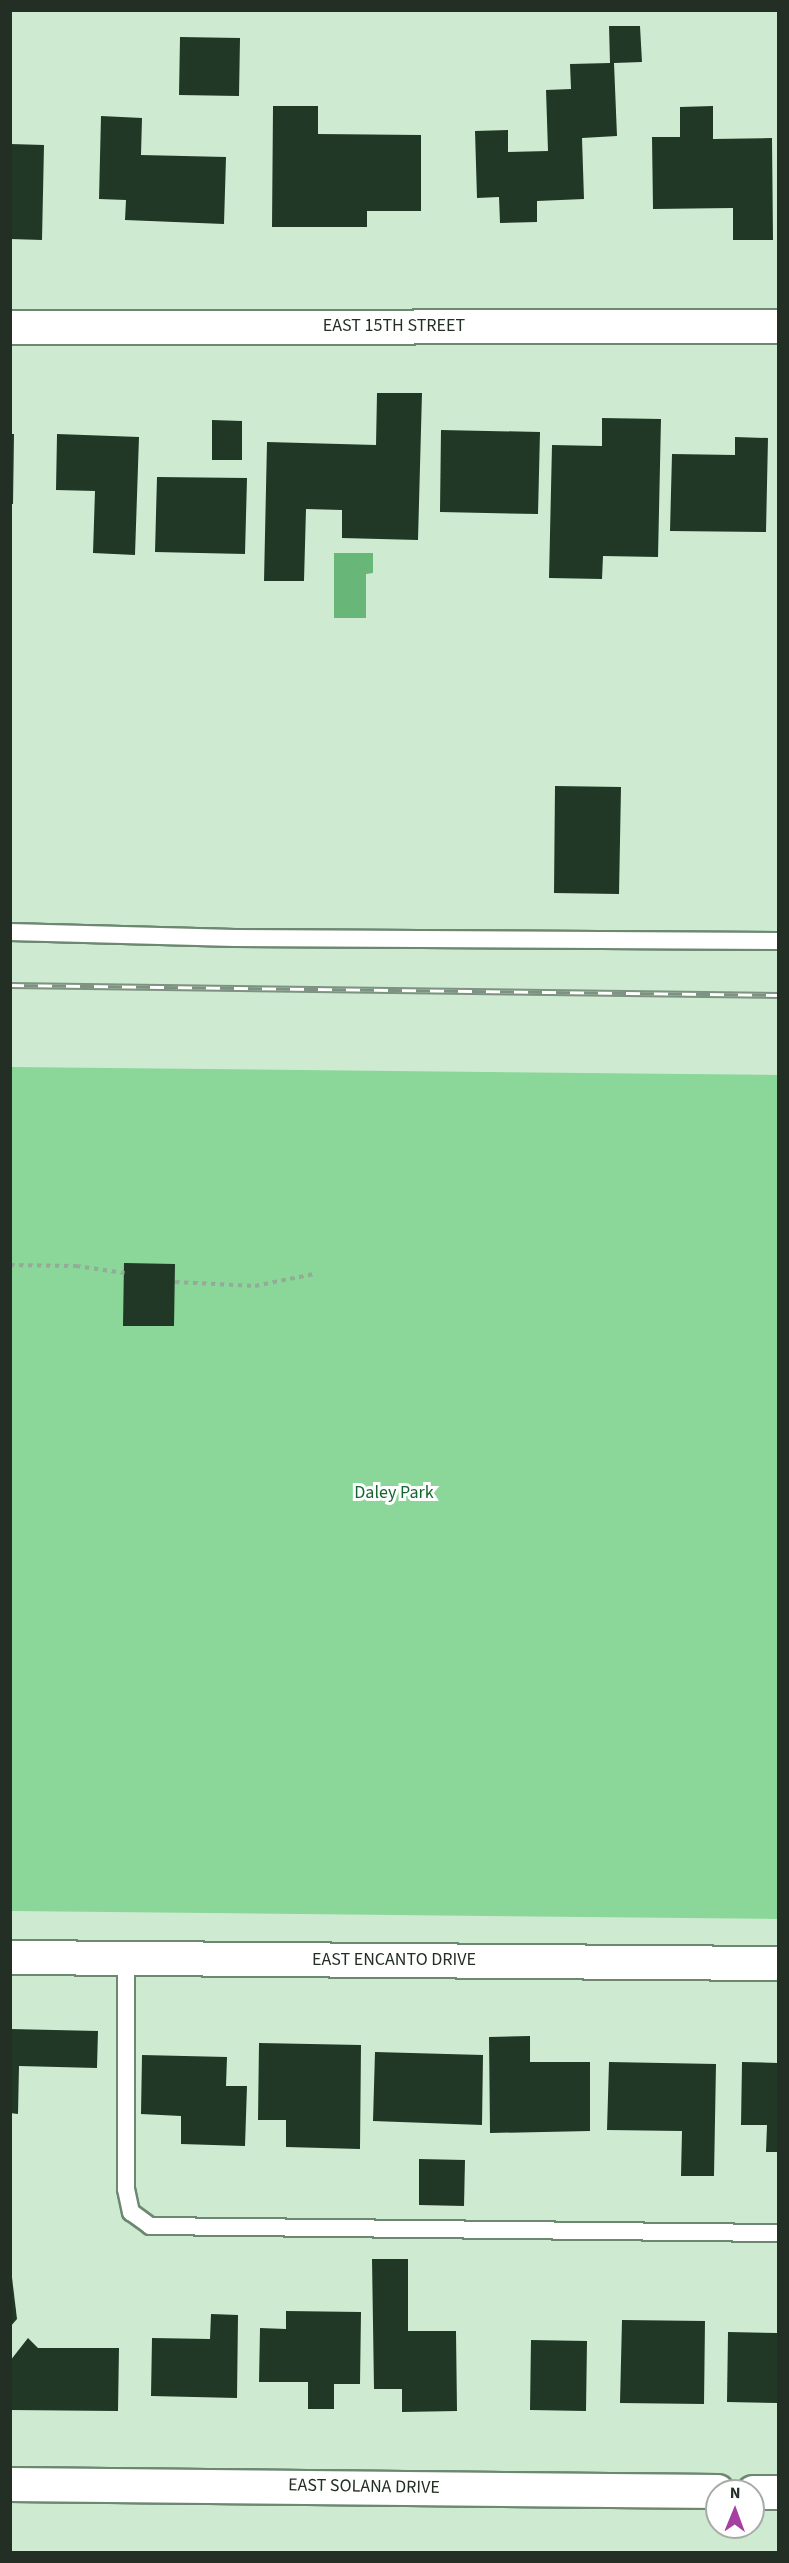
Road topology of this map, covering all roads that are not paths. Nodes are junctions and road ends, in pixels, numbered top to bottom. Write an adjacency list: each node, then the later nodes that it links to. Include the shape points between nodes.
1 (778, 326): 2 (street, EAST 15TH STREET)
2 (10, 327)
3 (10, 932): 4 (lane, via 235,938)
4 (778, 941)
5 (10, 1957): 6 (street, EAST ENCANTO DRIVE)
6 (126, 1958): 7 (street, EAST ENCANTO DRIVE); 8 (lane, via 126,2189 131,2212 150,2226)
7 (778, 1963)
8 (778, 2233)
9 (10, 2484): 10 (street, EAST SOLANA DRIVE)
10 (705, 2491)

